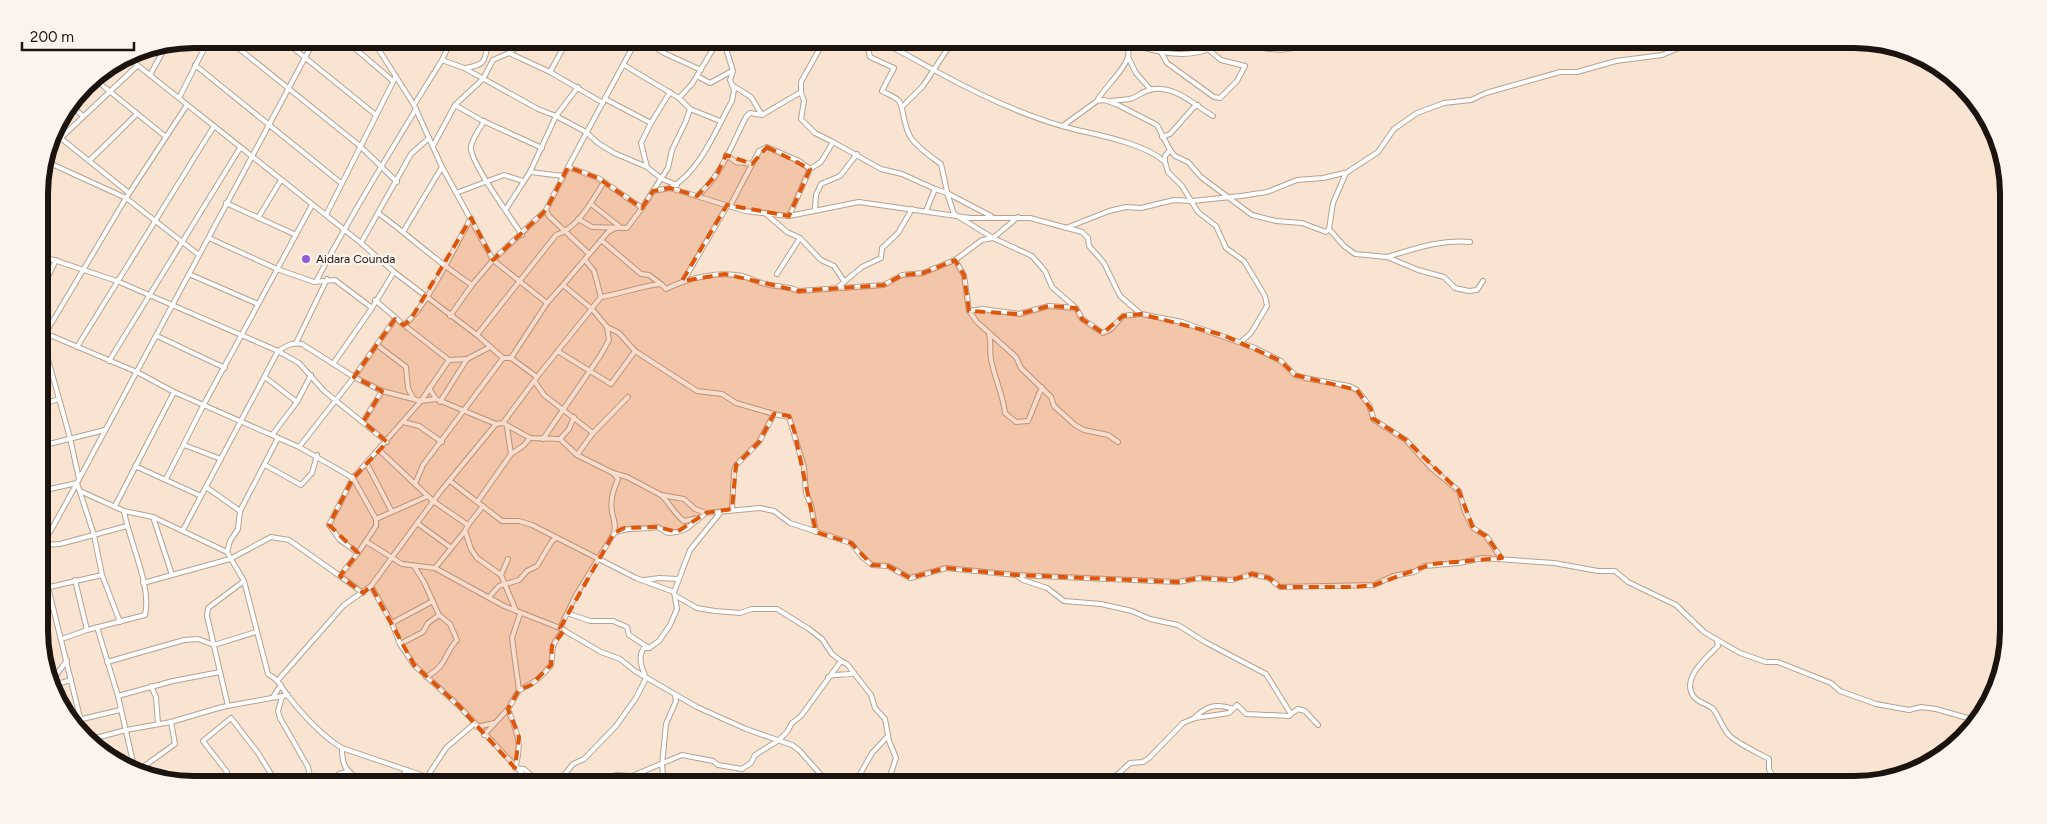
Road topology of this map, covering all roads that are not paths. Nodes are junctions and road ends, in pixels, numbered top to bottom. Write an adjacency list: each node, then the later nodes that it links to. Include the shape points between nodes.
1 (204, 48): 32 (street)
2 (237, 48): 47 (street)
3 (294, 48): 28 (street)
4 (310, 48): 28 (street)
5 (354, 48): 45 (street)
6 (378, 48): 41 (street)
7 (448, 48): 30 (street)
8 (488, 48): 35 (street, via 483,63)
9 (515, 48): 26 (street)
10 (563, 48): 39 (street)
11 (632, 48): 33 (street)
12 (656, 48): 36 (street)
13 (714, 48): 36 (street)
14 (726, 48): 38 (street)
15 (820, 48): 52 (street, via 801,82)
16 (868, 48): 62 (street, via 870,57 894,68 882,91 898,100)
17 (896, 48): 37 (street)
18 (948, 48): 37 (street)
19 (1128, 48): 29 (street)
20 (1152, 48): 27 (street)
21 (1267, 48): 22 (street)
22 (1298, 48)
23 (1679, 48): 146 (street, via 1662,55 1616,61 1577,72 1560,72 1471,100 1444,103 1416,113 1394,129 1378,152 1346,173 1333,203)
24 (1207, 50): 27 (street); 27 (street, via 1221,60 1245,66 1237,81 1220,98 1167,63)
25 (163, 51): 40 (street)
26 (509, 52): 39 (street); 43 (street, via 493,60)
27 (1160, 52)
28 (305, 57): 47 (street); 68 (street)
29 (1128, 57): 50 (street, via 1136,73); 57 (street)
30 (442, 60): 35 (street); 61 (street)
31 (132, 62): 34 (street)
32 (195, 64): 53 (street); 74 (street)
33 (624, 65): 51 (street); 55 (street)
34 (137, 66): 40 (street); 49 (street)
35 (464, 68): 43 (street)
36 (701, 70): 42 (street)
37 (934, 70): 62 (street); 75 (street, via 1036,120)
38 (733, 71): 42 (street, via 710,84); 46 (street)
39 (550, 72): 48 (street)
40 (150, 75): 53 (street)
41 (396, 76): 45 (street); 61 (street)
42 (697, 76): 54 (street)
43 (483, 78): 58 (street); 69 (street)
44 (99, 82): 49 (street)
45 (393, 82): 68 (street)
46 (732, 85): 66 (street, via 751,97); 72 (street, via 732,100)
47 (288, 88): 74 (street); 83 (street)
48 (578, 88): 55 (street); 69 (street)
49 (110, 90): 65 (street); 67 (street)
50 (1151, 90): 56 (street, via 1131,98); 59 (street, via 1176,93)
51 (670, 92): 54 (street); 73 (street)
52 (801, 92): 66 (street); 82 (street, via 804,101 801,119)
53 (179, 98): 60 (street)
54 (679, 98): 64 (street)
55 (604, 101): 73 (street); 77 (street)
56 (1108, 101): 57 (street); 79 (street, via 1157,124)
57 (1097, 102): 75 (street)
58 (455, 105): 71 (street); 84 (street)
59 (1198, 105): 70 (street); 79 (street, via 1170,134)
60 (187, 106): 76 (street); 78 (street)
61 (415, 107): 81 (street); 97 (street)
62 (902, 107): 117 (street, via 903,120 912,139 923,152 941,164)
63 (75, 109): 67 (street)
64 (690, 109): 72 (street); 105 (street)
65 (137, 114): 78 (street); 93 (street)
66 (762, 115): 89 (street, via 750,113 746,117)
67 (83, 116): 80 (street)
68 (376, 116): 83 (street)
69 (556, 116): 77 (street); 86 (street)
70 (1213, 116)
71 (484, 121): 86 (street); 107 (street, via 471,147)
72 (720, 122): 112 (street, via 696,164)
73 (652, 123): 100 (street, via 641,142)
74 (268, 124): 92 (street); 111 (street)
75 (1064, 125): 90 (street, via 1113,138)
76 (214, 126): 85 (street); 143 (street)
77 (586, 132): 99 (street); 100 (street, via 614,153)
78 (166, 137): 118 (street)
79 (1162, 137): 87 (street)
80 (60, 138): 93 (street)
81 (429, 138): 84 (street); 109 (street, via 415,149)
82 (833, 142): 88 (street); 101 (street, via 821,162)
83 (360, 146): 97 (street); 111 (street)
84 (433, 146): 98 (street)
85 (240, 148): 92 (street); 156 (street)
86 (542, 148): 102 (street)
87 (1170, 150): 91 (street); 120 (street)
88 (857, 154): 114 (street, via 882,169 902,174); 131 (street, via 840,176 821,184)
89 (726, 155): 96 (street, via 736,162); 119 (street, via 709,187)
90 (1157, 155): 91 (street); 94 (street)
91 (1165, 156): 94 (street)
92 (250, 157): 106 (street); 123 (street)
93 (89, 160): 118 (street)
94 (1165, 162): 122 (street, via 1168,172)
95 (51, 164): 121 (street)
96 (752, 164): 101 (street, via 759,151 766,147); 126 (street)
97 (381, 167): 109 (street); 147 (street)
98 (442, 167): 116 (street); 148 (street)
99 (568, 167): 104 (street); 110 (street)
100 (647, 167): 105 (street)
101 (810, 169): 137 (street)
102 (530, 172): 104 (street); 108 (street)
103 (1344, 173): 120 (street, via 1297,180 1267,192)
104 (563, 176): 130 (street)
105 (662, 179): 112 (street); 115 (street)
106 (281, 180): 125 (street); 140 (street)
107 (486, 181): 108 (street, via 504,175); 116 (street); 128 (street)
108 (523, 181): 128 (street)
109 (397, 182): 133 (street)
110 (604, 182): 124 (street); 127 (street)
111 (341, 183): 136 (street)
112 (677, 185): 113 (street)
113 (670, 188): 115 (street); 119 (street)
114 (935, 190): 117 (street); 132 (street)
115 (653, 191): 127 (street)
116 (456, 193): 141 (street)
117 (947, 193): 135 (street); 138 (street)
118 (129, 194): 121 (street)
119 (697, 196): 126 (street)
120 (1229, 197): 122 (street); 146 (street, via 1258,218 1302,223 1326,232)
121 (126, 198): 143 (street); 168 (street)
122 (1192, 201): 145 (street, via 1174,200 1109,211); 209 (street, via 1198,212 1216,226 1226,248 1244,261 1264,296 1267,306 1251,333)
123 (226, 203): 140 (street); 152 (street)
124 (590, 204): 142 (street); 144 (street)
125 (312, 205): 136 (street); 151 (street)
126 (728, 206): 134 (street); 177 (street)
127 (642, 208): 144 (street, via 627,228)
128 (506, 209): 150 (street)
129 (912, 209): 131 (street, via 859,202); 132 (street); 178 (street, via 898,232 882,248 881,258)
130 (546, 210): 149 (street); 150 (street)
131 (815, 210): 137 (street)
132 (926, 212): 135 (street)
133 (378, 213): 148 (street); 158 (street)
134 (765, 213): 137 (street); 153 (street, via 787,232)
135 (954, 214): 138 (street, via 970,218); 154 (street)
136 (326, 215): 147 (street)
137 (789, 216)
138 (993, 217): 139 (street)
139 (1018, 217): 145 (street, via 1039,219); 154 (street)
140 (258, 218): 151 (street)
141 (471, 218): 164 (street); 167 (street)
142 (578, 219): 144 (street, via 592,227); 149 (street)
143 (155, 220): 156 (street); 180 (street)
144 (619, 226): 155 (street)
145 (1066, 228): 198 (street, via 1082,232 1088,238 1088,246 1104,263 1120,296)
146 (1329, 228): 162 (street, via 1355,254)
147 (343, 230): 158 (street); 176 (street)
148 (403, 232): 167 (street)
149 (566, 232): 159 (street); 181 (street, via 556,235)
150 (522, 234): 164 (street)
151 (296, 235): 169 (street)
152 (208, 238): 160 (street); 169 (street)
153 (800, 238): 173 (street); 178 (street, via 820,260 834,266)
154 (993, 238): 166 (street, via 982,240); 195 (street, via 1032,256 1052,287)
155 (601, 240): 159 (street); 172 (street)
156 (183, 241): 160 (street); 187 (street)
157 (1470, 242): 162 (street, via 1454,240)
158 (362, 243): 170 (street)
159 (588, 253): 165 (street)
160 (200, 255): 171 (street)
161 (48, 257): 163 (street)
162 (1387, 257): 179 (street, via 1418,270 1444,276 1462,291 1477,290)
163 (56, 260): 168 (street); 174 (street)
164 (494, 260): 181 (street); 183 (street)
165 (585, 260): 184 (street); 188 (street, via 594,271)
166 (955, 260): 186 (street, via 923,273 902,275 884,285); 197 (street, via 964,275)
167 (444, 266): 183 (street); 189 (street)
168 (83, 269): 180 (street); 203 (street)
169 (277, 269): 176 (street, via 314,282); 192 (street)
170 (394, 272): 189 (street); 190 (street)
171 (189, 274): 192 (street); 193 (street)
172 (641, 274): 182 (street, via 649,275); 185 (street)
173 (777, 274)
174 (48, 276)
175 (327, 279): 176 (street); 194 (street, via 335,280); 210 (street)
176 (317, 280)
177 (684, 280): 182 (street, via 666,289); 186 (street, via 725,274 799,291)
178 (844, 281): 186 (street)
179 (1483, 281)
180 (117, 282): 187 (street); 212 (street)
181 (519, 282): 191 (street); 205 (street)
182 (661, 284): 185 (street)
183 (472, 285): 199 (street)
184 (563, 285): 191 (street); 196 (street)
185 (643, 286): 188 (street)
186 (838, 287)
187 (148, 295): 193 (street); 221 (street)
188 (601, 297): 196 (street)
189 (426, 298): 199 (street); 201 (street)
190 (375, 300): 194 (street); 200 (street)
191 (547, 303): 218 (street)
192 (258, 304): 207 (street)
193 (173, 305): 207 (street); 208 (street)
194 (372, 308): 223 (street)
195 (1076, 308): 197 (street, via 1049,306 1019,314 983,309); 198 (street, via 1082,320 1103,333 1112,329 1123,316)
196 (592, 309): 202 (street); 216 (street)
197 (969, 311): 204 (street)
198 (1141, 314): 209 (street, via 1182,322)
199 (450, 316): 205 (street)
200 (395, 319): 201 (street); 211 (street)
201 (404, 325): 220 (street)
202 (607, 327): 214 (street); 226 (street, via 609,340)
203 (48, 329)
204 (988, 333): 232 (street, via 1016,357 1021,368); 232 (street, via 992,342 990,358 1005,413 1016,422 1028,421)
205 (477, 334): 213 (street)
206 (48, 335): 212 (street)
207 (243, 335): 215 (street); 224 (street)
208 (157, 336): 224 (street); 225 (street)
209 (1240, 342): 318 (street, via 1281,361 1296,374 1357,390 1369,405 1374,420 1406,440 1431,468 1459,491 1473,528 1486,536)
210 (296, 343): 215 (street); 223 (street)
211 (377, 344): 228 (street); 237 (street, via 406,367)
212 (77, 347): 221 (street)
213 (490, 347): 217 (street); 219 (street)
214 (635, 350): 226 (street, via 610,384); 248 (street, via 697,391 722,394 736,403)
215 (278, 351): 227 (street); 230 (street)
216 (558, 352): 226 (street); 229 (street)
217 (503, 358): 218 (street); 247 (street)
218 (510, 358): 229 (street)
219 (467, 359): 220 (street); 243 (street)
220 (449, 360): 233 (street)
221 (108, 361): 225 (street)
222 (48, 364): 238 (street)
223 (332, 364): 228 (street)
224 (224, 368): 245 (street)
225 (137, 372): 235 (street); 256 (street)
226 (589, 372): 246 (street)
227 (312, 375): 240 (street); 241 (street)
228 (354, 377): 234 (street); 240 (street)
229 (537, 377): 231 (street)
230 (266, 378): 241 (street); 250 (street)
231 (535, 382): 246 (street); 253 (street)
232 (1042, 387): 266 (street, via 1054,406 1075,425 1108,435)
233 (429, 388): 239 (street); 242 (street)
234 (382, 391): 237 (street); 251 (street)
235 (174, 392): 245 (street); 277 (street)
236 (628, 397): 257 (street)
237 (412, 398): 242 (street)
238 (60, 399): 244 (street); 259 (street)
239 (436, 399): 242 (street); 243 (street)
240 (336, 400): 251 (street); 269 (street)
241 (297, 402): 258 (street)
242 (421, 402): 252 (street)
243 (440, 402): 247 (street)
244 (48, 403)
245 (204, 404): 250 (street); 268 (street)
246 (562, 411): 249 (street); 262 (street)
247 (463, 412): 254 (street); 265 (street)
248 (774, 414): 294 (street, via 759,442 736,465); 308 (street, via 789,417 794,430)
249 (574, 417): 257 (street); 263 (street)
250 (241, 421): 258 (street); 274 (street)
251 (363, 422): 264 (street)
252 (404, 422): 264 (street); 265 (street, via 419,426)
253 (502, 423): 254 (street); 255 (street)
254 (496, 424): 282 (street)
255 (507, 427): 261 (street); 271 (street)
256 (105, 430): 259 (street); 281 (street)
257 (593, 433): 272 (street)
258 (272, 435): 260 (street)
259 (70, 438): 267 (street); 281 (street)
260 (278, 438): 269 (street); 276 (street)
261 (530, 438): 262 (street); 271 (street)
262 (543, 439): 263 (street)
263 (560, 439): 272 (street)
264 (387, 442): 270 (street)
265 (442, 442): 283 (street, via 423,465)
266 (1118, 442)
267 (48, 444)
268 (184, 445): 274 (street); 280 (street)
269 (299, 447): 273 (street)
270 (379, 450): 275 (street); 283 (street)
271 (511, 454): 291 (street)
272 (577, 454): 278 (street)
273 (317, 455): 276 (street, via 312,473 301,486); 279 (street)
274 (221, 459): 284 (street)
275 (367, 464): 279 (street); 297 (street)
276 (264, 465): 296 (street)
277 (135, 466): 280 (street); 292 (street)
278 (613, 473): 287 (street); 309 (street, via 618,479 612,495)
279 (353, 478): 302 (street); 317 (street, via 329,525 340,540)
280 (166, 479): 288 (street)
281 (78, 481): 285 (street); 286 (street); 310 (street)
282 (450, 481): 290 (street); 291 (street)
283 (415, 484): 289 (street)
284 (206, 488): 288 (street); 296 (street)
285 (48, 489)
286 (80, 491): 292 (street); 311 (street)
287 (661, 495): 298 (street, via 684,499 695,509); 301 (street, via 684,521)
288 (201, 496): 306 (street)
289 (428, 496): 290 (street); 297 (street)
290 (433, 501): 303 (street); 304 (street)
291 (478, 501): 293 (street)
292 (115, 506): 295 (street)
293 (484, 506): 304 (street); 312 (street, via 502,521 519,521)
294 (732, 509): 299 (street); 308 (street, via 760,508)
295 (124, 511): 300 (street); 305 (street)
296 (240, 511): 316 (street, via 238,529)
297 (392, 512): 302 (street)
298 (706, 513): 299 (street); 301 (street)
299 (720, 513): 330 (street, via 690,550)
300 (153, 517): 306 (street); 326 (street)
301 (698, 518): 309 (street, via 686,530 677,532 668,533 658,527 624,528)
302 (376, 519): 313 (street, via 376,526)
303 (417, 523): 315 (street); 320 (street)
304 (468, 525): 307 (street)
305 (127, 526): 311 (street); 334 (street)
306 (183, 530): 316 (street)
307 (466, 531): 315 (street); 327 (street, via 471,550 477,558)
308 (816, 532): 328 (street, via 851,543 872,564 888,566 910,578 946,568)
309 (614, 533): 322 (street)
310 (48, 535)
311 (94, 535): 314 (street); 325 (street)
312 (556, 538): 322 (street); 335 (street, via 538,566 519,580)
313 (366, 542): 317 (street); 320 (street)
314 (48, 544)
315 (450, 547): 324 (street)
316 (227, 552): 319 (street)
317 (358, 553): 329 (street)
318 (1502, 558): 328 (street, via 1432,564 1374,584 1354,587 1280,588 1269,578 1252,574 1232,580 1200,578 1178,582); 352 (street, via 1615,571 1628,582 1676,605)
319 (230, 559): 326 (street); 329 (street, via 271,537 280,537 305,549); 332 (street)
320 (390, 559): 323 (street); 336 (street)
321 (508, 559): 327 (street)
322 (599, 559): 333 (street); 343 (street)
323 (414, 566): 324 (street); 341 (street)
324 (435, 568): 340 (street)
325 (102, 575): 331 (street); 345 (street)
326 (172, 575): 334 (street)
327 (501, 575): 335 (street)
328 (1016, 575): 380 (street, via 1047,588 1064,601 1101,604 1178,625 1266,674)
329 (340, 576): 338 (street)
330 (678, 579): 333 (street); 339 (street)
331 (75, 580): 337 (street); 349 (street)
332 (244, 581): 350 (street); 353 (street, via 208,608)
333 (642, 581): 339 (street)
334 (143, 583): 345 (street, via 144,615)
335 (506, 583): 340 (street); 342 (street)
336 (371, 586): 338 (street); 346 (street)
337 (48, 587): 351 (street)
338 (363, 592): 366 (street, via 344,605)
339 (675, 594): 355 (street, via 676,609 670,625 659,642); 357 (street, via 697,608 715,611 740,613 752,609 776,609 822,639 832,654)
340 (488, 597): 342 (street)
341 (433, 601): 344 (street); 346 (street)
342 (518, 612): 348 (street); 370 (street, via 512,638)
343 (567, 612): 348 (street); 355 (street, via 590,621 613,621 627,627 629,635)
344 (439, 615): 354 (street, via 422,632); 362 (street, via 450,624 458,640 449,649 448,658 439,670)
345 (120, 622): 347 (street)
346 (392, 623): 354 (street)
347 (97, 627): 349 (street); 358 (street)
348 (562, 629): 364 (street, via 601,652 620,659); 370 (street, via 552,646 551,665 531,685)
349 (87, 630): 351 (street)
350 (256, 632): 353 (street); 366 (street, via 268,674)
351 (62, 639): 356 (street)
352 (1717, 640): 382 (street, via 1740,653 1766,662 1778,662 1876,704 1910,710 1921,707 1936,709); 422 (street, via 1718,646 1702,661 1692,678 1690,688 1693,696 1713,710 1731,738 1769,758)
353 (214, 644): 358 (street, via 198,639 184,640); 359 (street)
354 (400, 644): 362 (street)
355 (650, 648): 364 (street, via 641,652)
356 (67, 660): 361 (street); 365 (street)
357 (841, 660): 360 (street); 363 (street)
358 (107, 662): 373 (street)
359 (220, 672): 369 (street); 376 (street)
360 (854, 673): 363 (street); 392 (street, via 884,719)
361 (55, 677)
362 (426, 677): 387 (street)
363 (828, 677): 394 (street, via 801,716)
364 (646, 678): 372 (street); 414 (street, via 616,726 584,760 573,764)
365 (71, 680): 367 (street); 381 (street)
366 (278, 680): 368 (street)
367 (58, 684)
368 (282, 684): 371 (street); 375 (street)
369 (151, 686): 373 (street); 386 (street, via 156,697)
370 (519, 690): 377 (street)
371 (288, 695): 374 (street); 395 (street, via 330,740)
372 (675, 695): 394 (street, via 710,714); 397 (street, via 676,701 666,724)
373 (118, 696): 379 (street)
374 (282, 697): 375 (street); 406 (street, via 278,711 280,718)
375 (273, 698): 376 (street)
376 (228, 706): 384 (street)
377 (508, 709): 385 (street); 399 (street, via 520,737)
378 (1233, 709): 380 (street, via 1236,705 1248,714); 383 (street, via 1229,713); 383 (street, via 1208,706)
379 (120, 710): 381 (street); 390 (street)
380 (1291, 714): 388 (street, via 1305,711)
381 (82, 719): 389 (street)
382 (1970, 719)
383 (1192, 720): 421 (street, via 1183,723 1142,762 1130,763)
384 (171, 722): 386 (street); 398 (street, via 175,744)
385 (496, 723): 387 (street); 391 (street)
386 (158, 724): 390 (street)
387 (475, 725): 391 (street); 411 (street, via 446,748)
388 (1318, 725)
389 (84, 727)
390 (126, 730): 393 (street); 396 (street)
391 (484, 735): 399 (street)
392 (888, 736): 419 (street, via 872,753); 420 (street, via 896,758)
393 (94, 737)
394 (779, 740): 397 (street, via 755,755 751,763 742,769 682,756); 418 (street, via 799,750)
395 (342, 748): 401 (street); 403 (street)
396 (134, 763)
397 (662, 765): 400 (street); 404 (street)
398 (142, 767)
399 (515, 768): 412 (street); 413 (street, via 524,769)
400 (652, 769): 404 (street); 417 (street)
401 (407, 770): 409 (street); 410 (street)
402 (227, 772): 405 (street, via 203,741 231,718)
403 (346, 772): 407 (street); 408 (street)
404 (663, 775)
405 (272, 776)
406 (310, 776)
407 (336, 776)
408 (351, 776)
409 (402, 776)
410 (424, 776)
411 (428, 776)
412 (523, 776)
413 (532, 776)
414 (563, 776)
415 (614, 776): 416 (street)
416 (632, 776)
417 (632, 776)
418 (822, 776)
419 (859, 776)
420 (891, 776)
421 (1115, 776)
422 (1772, 776)

